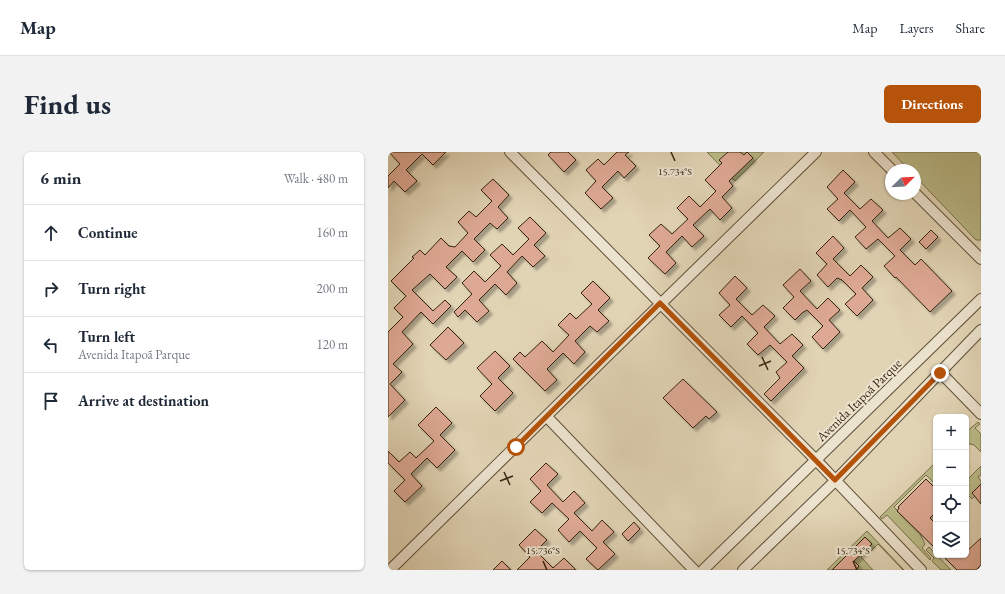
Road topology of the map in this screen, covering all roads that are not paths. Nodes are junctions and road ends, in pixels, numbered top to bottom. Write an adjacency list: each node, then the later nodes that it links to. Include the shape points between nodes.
1 (510, 152): 8 (street)
2 (816, 152): 8 (street)
3 (874, 152): 4 (street)
4 (886, 164)
5 (921, 199): 6 (street)
6 (981, 259)
7 (981, 299): 13 (street, Avenida Itapoã Parque)
8 (660, 303): 12 (street); 13 (street)
9 (981, 330): 10 (street)
10 (940, 373): 11 (street); 14 (street)
11 (981, 414)
12 (546, 417): 15 (street); 16 (street)
13 (816, 460): 14 (street); 17 (street, Avenida Itapoã Parque)
14 (835, 480): 18 (street); 19 (street)
15 (390, 570)
16 (694, 570)
17 (703, 570)
18 (743, 570)
19 (921, 570)

